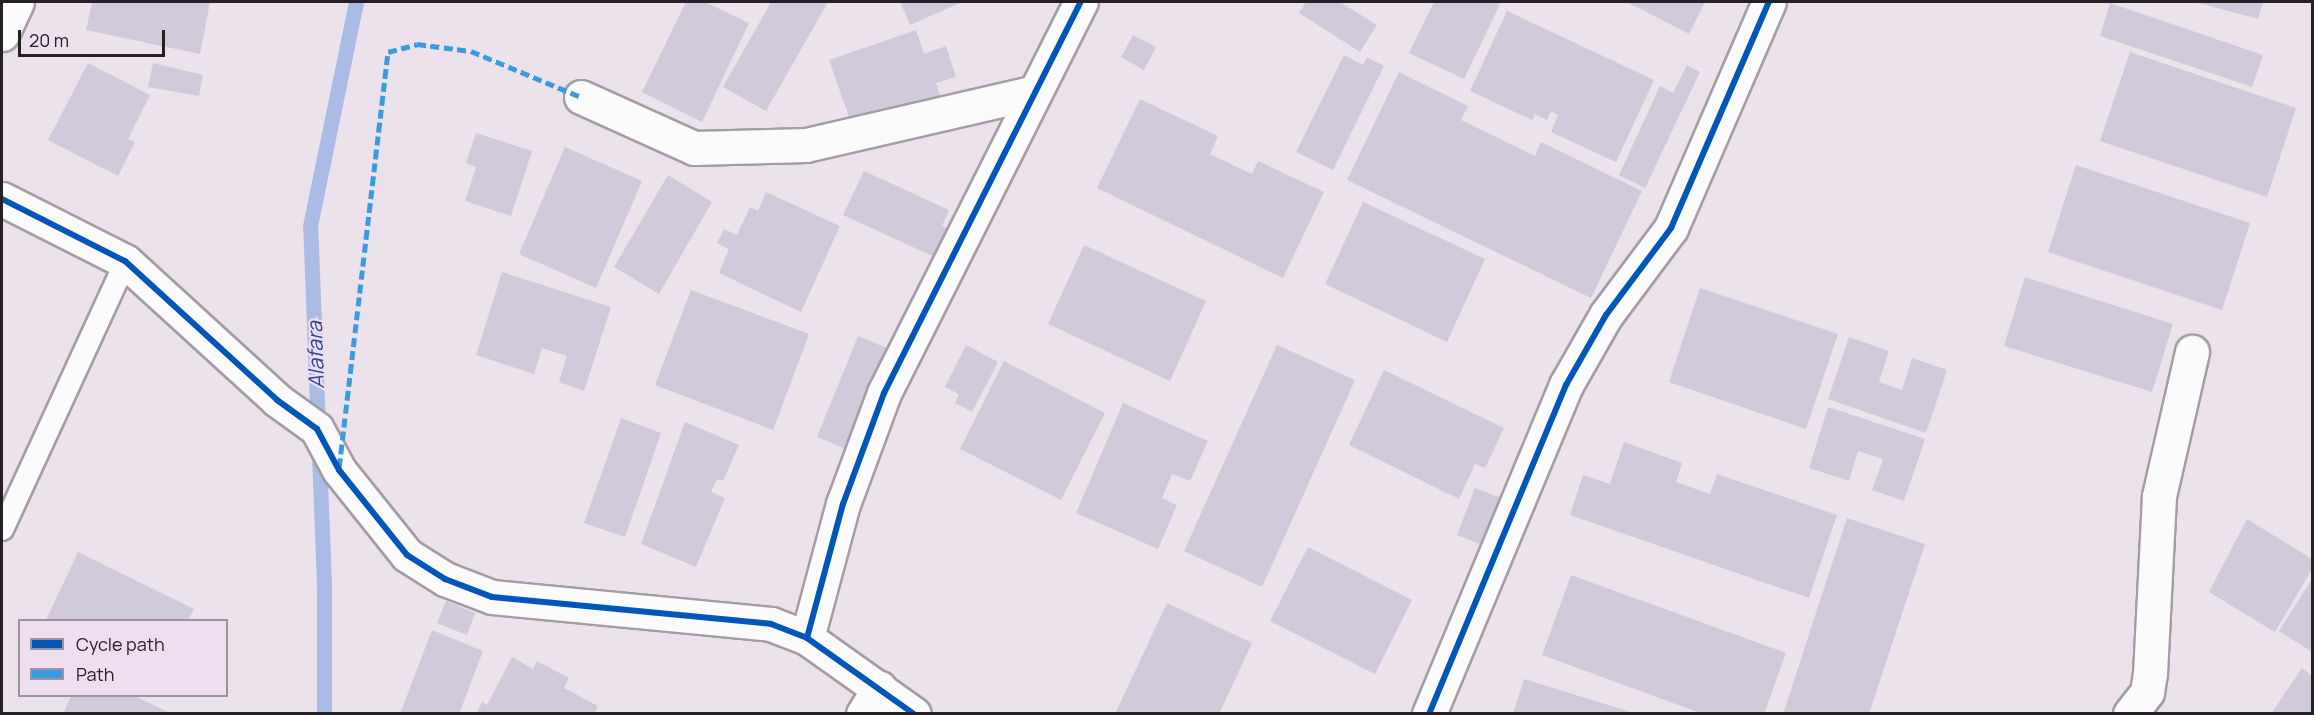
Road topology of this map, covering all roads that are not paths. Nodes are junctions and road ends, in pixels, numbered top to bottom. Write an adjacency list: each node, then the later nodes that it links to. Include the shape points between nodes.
1 (18, 2): 4 (street)
2 (1081, 2): 5 (street)
3 (1769, 2): 14 (street, via 1671,228 1606,315 1566,385)
4 (2, 34)
5 (1035, 93): 6 (street, via 806,145 694,148); 11 (street, via 884,393 843,504)
6 (581, 97)
7 (2, 199): 8 (street)
8 (125, 261): 10 (lane); 11 (street, via 277,400 317,429 339,470 407,555 445,579 492,597 771,624)
9 (2192, 352): 15 (street, via 2159,496 2147,692)
10 (2, 529)
11 (807, 638): 12 (street)
12 (871, 701): 13 (street)
13 (914, 714)
14 (1429, 714)
15 (2130, 714)

